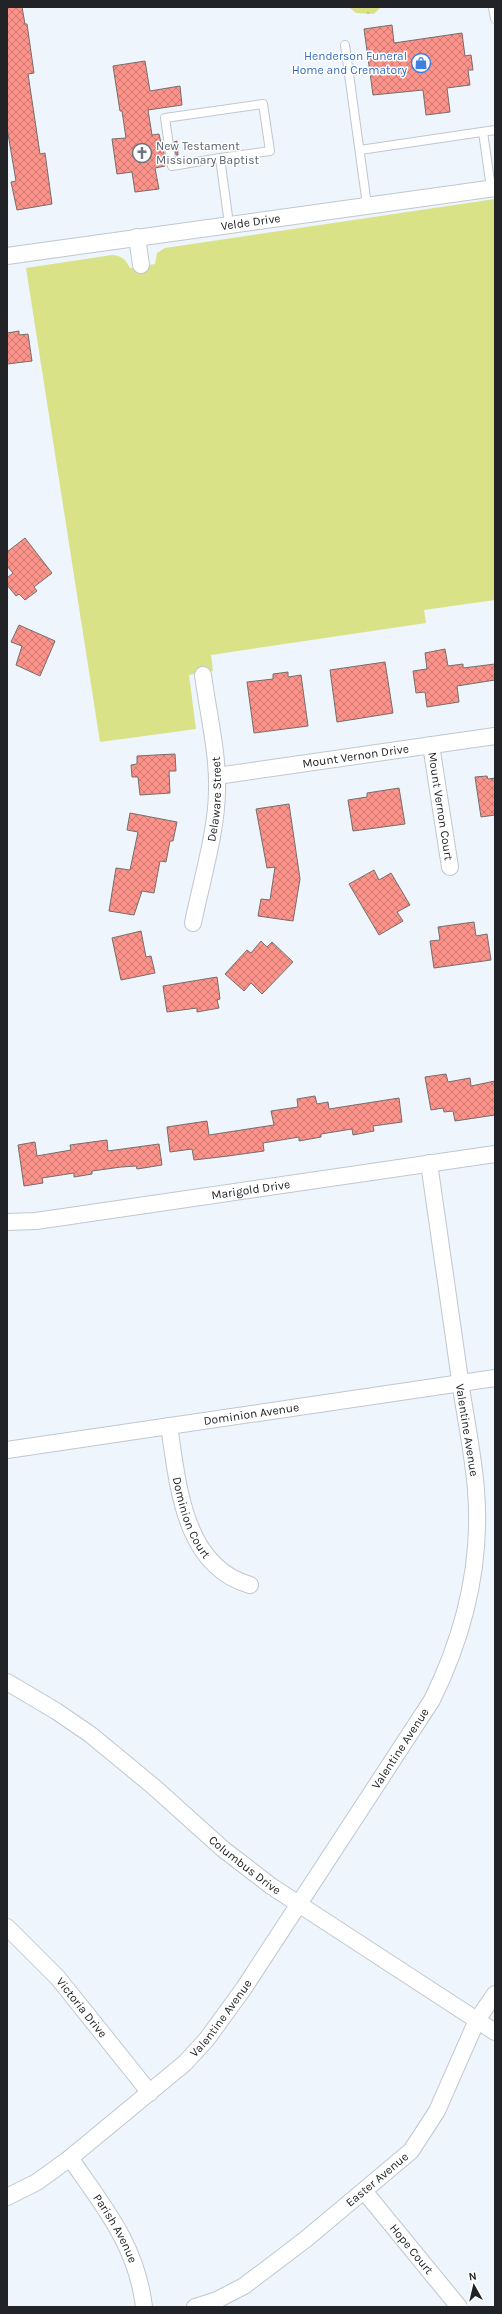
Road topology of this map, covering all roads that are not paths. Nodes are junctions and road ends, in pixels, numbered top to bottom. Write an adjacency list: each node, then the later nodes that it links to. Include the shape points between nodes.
1 (493, 7): 2 (lane)
2 (495, 20)
3 (345, 45): 6 (lane)
4 (495, 130): 5 (lane)
5 (483, 132): 6 (lane); 8 (lane)
6 (360, 150): 9 (lane)
7 (220, 158): 7 (lane, via 172,166 165,118 263,104 270,151); 10 (lane)
8 (493, 188): 9 (street, Velde Drive)
9 (367, 205): 10 (street, Velde Drive)
10 (230, 224): 11 (street, Velde Drive)
11 (137, 237): 12 (street, Velde Drive); 13 (street)
12 (7, 256)
13 (141, 265)
14 (203, 675): 17 (street, Delaware Street)
15 (495, 736): 16 (street, Mount Vernon Drive)
16 (431, 745): 17 (street, Mount Vernon Drive); 18 (street, Mount Vernon Court)
17 (217, 776): 19 (street, Delaware Street, via 216,813)
18 (450, 867)
19 (193, 923)
20 (495, 1154): 21 (street, Marigold Drive)
21 (429, 1164): 22 (street, Marigold Drive, via 36,1221); 24 (street, Valentine Avenue)
22 (7, 1222)
23 (495, 1378): 24 (street, Dominion Avenue)
24 (460, 1383): 25 (street, Dominion Avenue); 29 (street, Valentine Avenue, via 473,1462 477,1515 474,1572 458,1638 432,1700)
25 (169, 1426): 26 (street, Dominion Avenue); 27 (street, Dominion Court, via 181,1499 198,1542 210,1561 223,1574)
26 (7, 1450)
27 (250, 1585)
28 (7, 1682): 29 (street, Columbus Drive, via 91,1734 223,1850)
29 (298, 1904): 32 (street, Columbus Drive); 34 (street, Valentine Avenue, via 207,2040)
30 (7, 1927): 34 (street, Victoria Drive, via 58,1978)
31 (495, 1994): 32 (street, Easter Avenue)
32 (477, 2020): 33 (street, Columbus Drive); 36 (street, Easter Avenue, via 426,2132 403,2159)
33 (495, 2032)
34 (150, 2093): 35 (street, Valentine Avenue)
35 (70, 2158): 37 (street, Valentine Avenue, via 30,2186); 38 (street, Parish Avenue, via 120,2230 139,2276)
36 (364, 2191): 39 (street, Easter Avenue, via 244,2286 217,2300); 40 (street, Hope Court)
37 (7, 2197)
38 (144, 2307)
39 (195, 2307)
40 (459, 2307)

